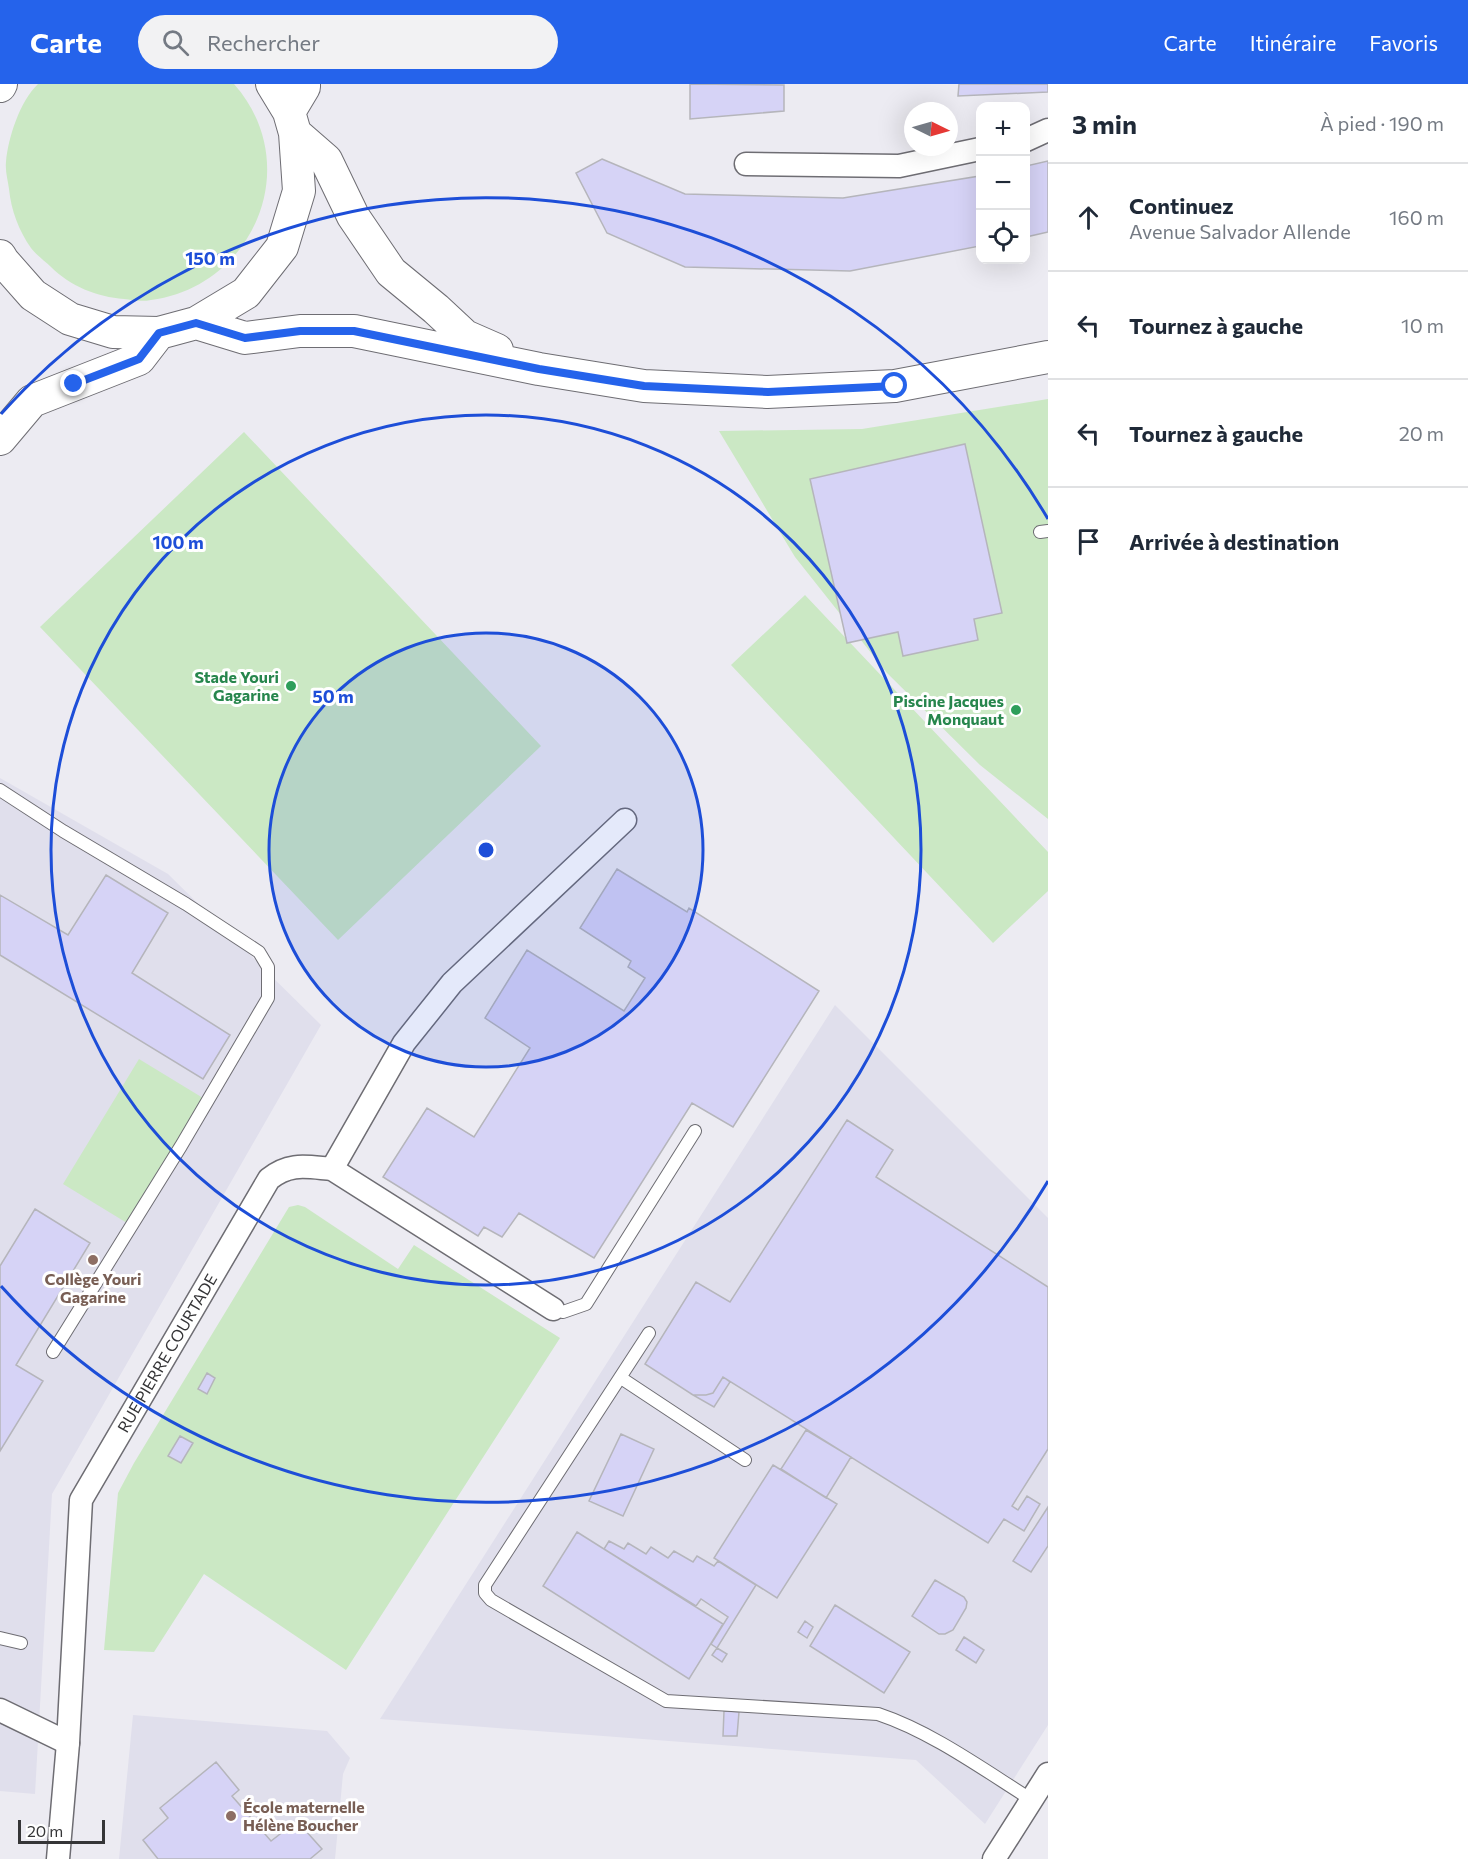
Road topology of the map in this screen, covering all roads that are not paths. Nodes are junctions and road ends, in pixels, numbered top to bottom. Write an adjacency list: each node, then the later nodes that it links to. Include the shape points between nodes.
1 (272, 84): 3 (street)
2 (304, 84): 3 (street)
3 (292, 122): 9 (street, via 299,191 282,247 246,293); 12 (street, via 326,160 353,216 391,272 465,336)
4 (1048, 130): 5 (street)
5 (1030, 138)
6 (976, 150): 7 (street, via 899,166)
7 (746, 164)
8 (0, 256): 10 (street, via 33,295 70,319 113,332)
9 (196, 323): 10 (street); 12 (street, via 245,338 300,331 354,331)
10 (159, 333): 13 (street, via 139,359 32,400)
11 (1048, 357): 12 (street, via 895,386 768,392 644,386)
12 (539, 369)
13 (0, 439)
14 (0, 790): 20 (lane, via 259,952 268,967 268,999)
15 (625, 820): 17 (street, via 452,983 404,1043)
16 (695, 1131): 18 (lane, via 586,1304 563,1312)
17 (332, 1169): 18 (street, RUE PIERRE COURTADE); 26 (street, RUE PIERRE COURTADE, via 300,1166 280,1170 269,1179 81,1500)
18 (553, 1309)
19 (649, 1334): 21 (lane)
20 (53, 1352)
21 (621, 1378): 22 (lane); 28 (lane, via 485,1585 491,1600 666,1701 878,1714 901,1722)
22 (745, 1460)
23 (0, 1638): 24 (lane)
24 (21, 1643)
25 (0, 1710): 26 (street)
26 (68, 1743): 29 (street, RUE PIERRE COURTADE)
27 (1048, 1774): 28 (street)
28 (1032, 1800): 30 (street)
29 (58, 1859)
30 (994, 1859)

